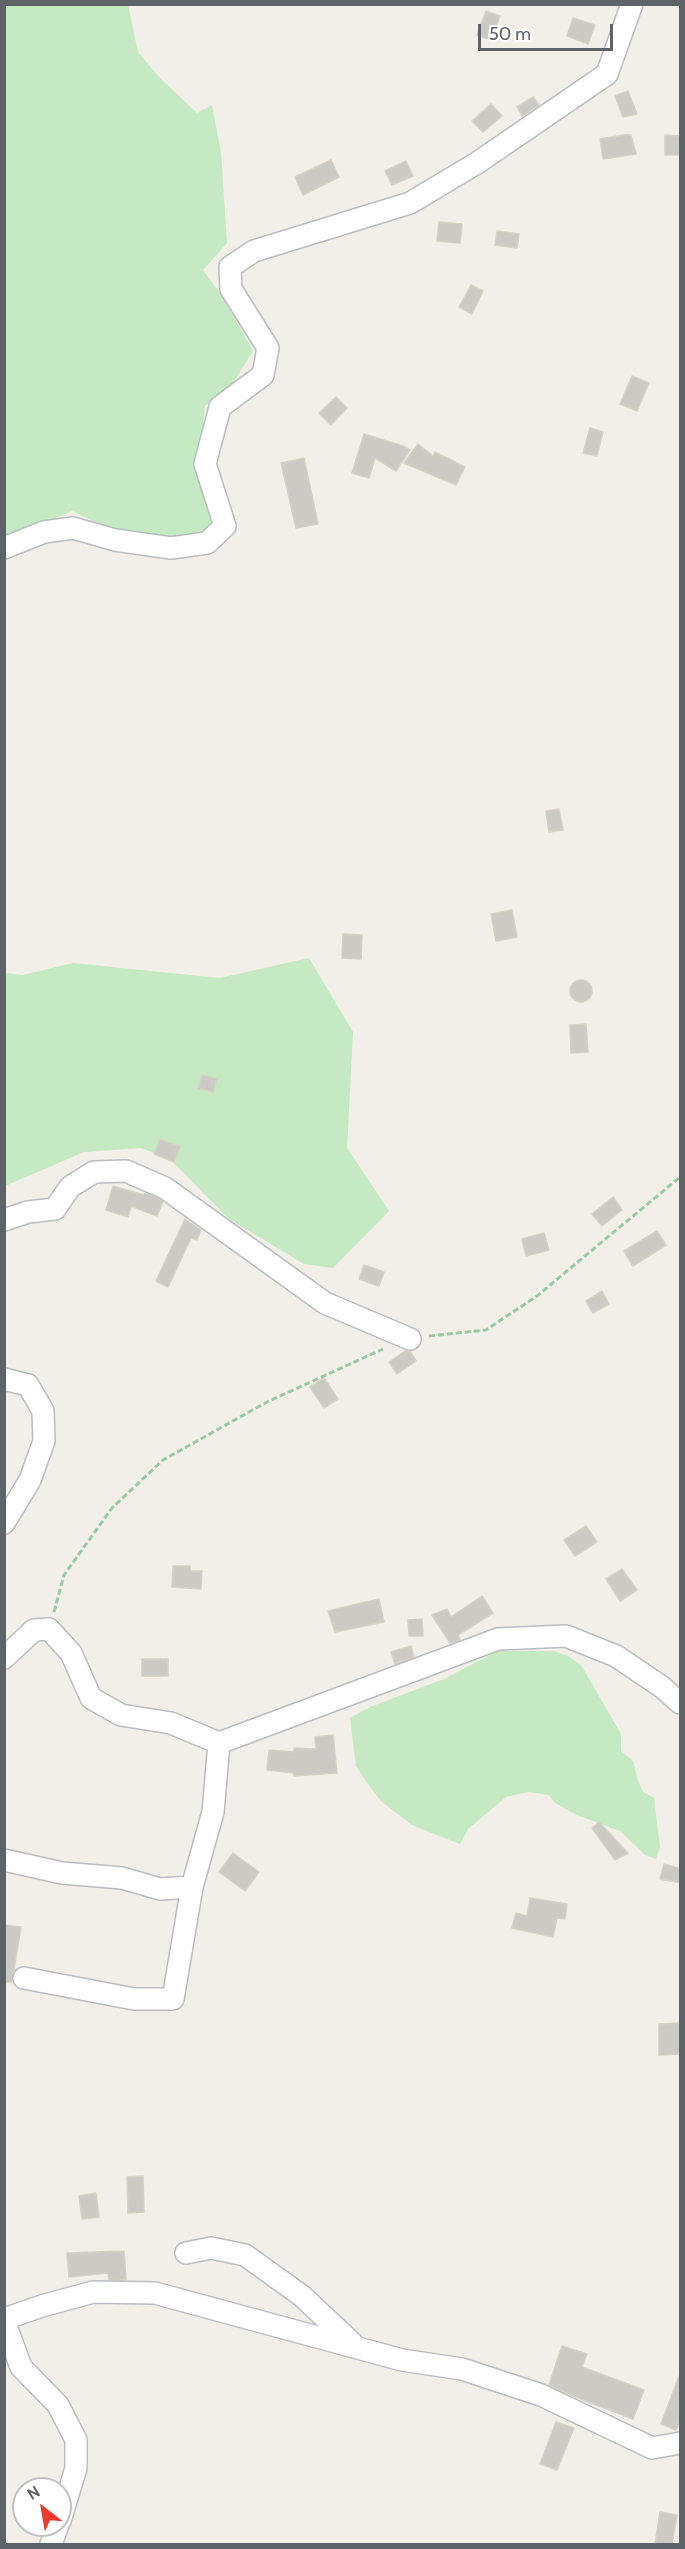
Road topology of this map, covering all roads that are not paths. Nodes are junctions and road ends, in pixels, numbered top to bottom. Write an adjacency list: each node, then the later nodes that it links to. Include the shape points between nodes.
1 (632, 4): 2 (street, via 607,74 477,163 410,203 254,251 230,267 231,289 268,348 263,375 220,407 205,464 225,526 207,543 171,548 115,540 73,528 44,532)
2 (4, 548)
3 (4, 1220): 4 (street, via 55,1209 70,1187 94,1172 126,1172 165,1188 325,1303)
4 (410, 1338)
5 (4, 1379): 6 (street, via 28,1385 43,1411 44,1441 30,1480)
6 (4, 1523)
7 (4, 1658): 9 (street, via 34,1630 49,1629 71,1653 91,1698 121,1715 171,1723)
8 (681, 1703): 9 (street, via 616,1656 566,1636 498,1639)
9 (219, 1743): 11 (street, via 213,1812)
10 (4, 1860): 11 (street, via 62,1873 122,1878 160,1889)
11 (192, 1887): 12 (street, via 173,1999 134,1999)
12 (24, 1978)
13 (186, 2253): 15 (street, via 211,2248 245,2255 302,2296)
14 (4, 2320): 15 (street, via 93,2292 155,2293); 17 (street, via 21,2367 58,2405 76,2440)
15 (355, 2345): 16 (street, via 402,2360 462,2369 541,2395 652,2448)
16 (681, 2443)
17 (72, 2481)

